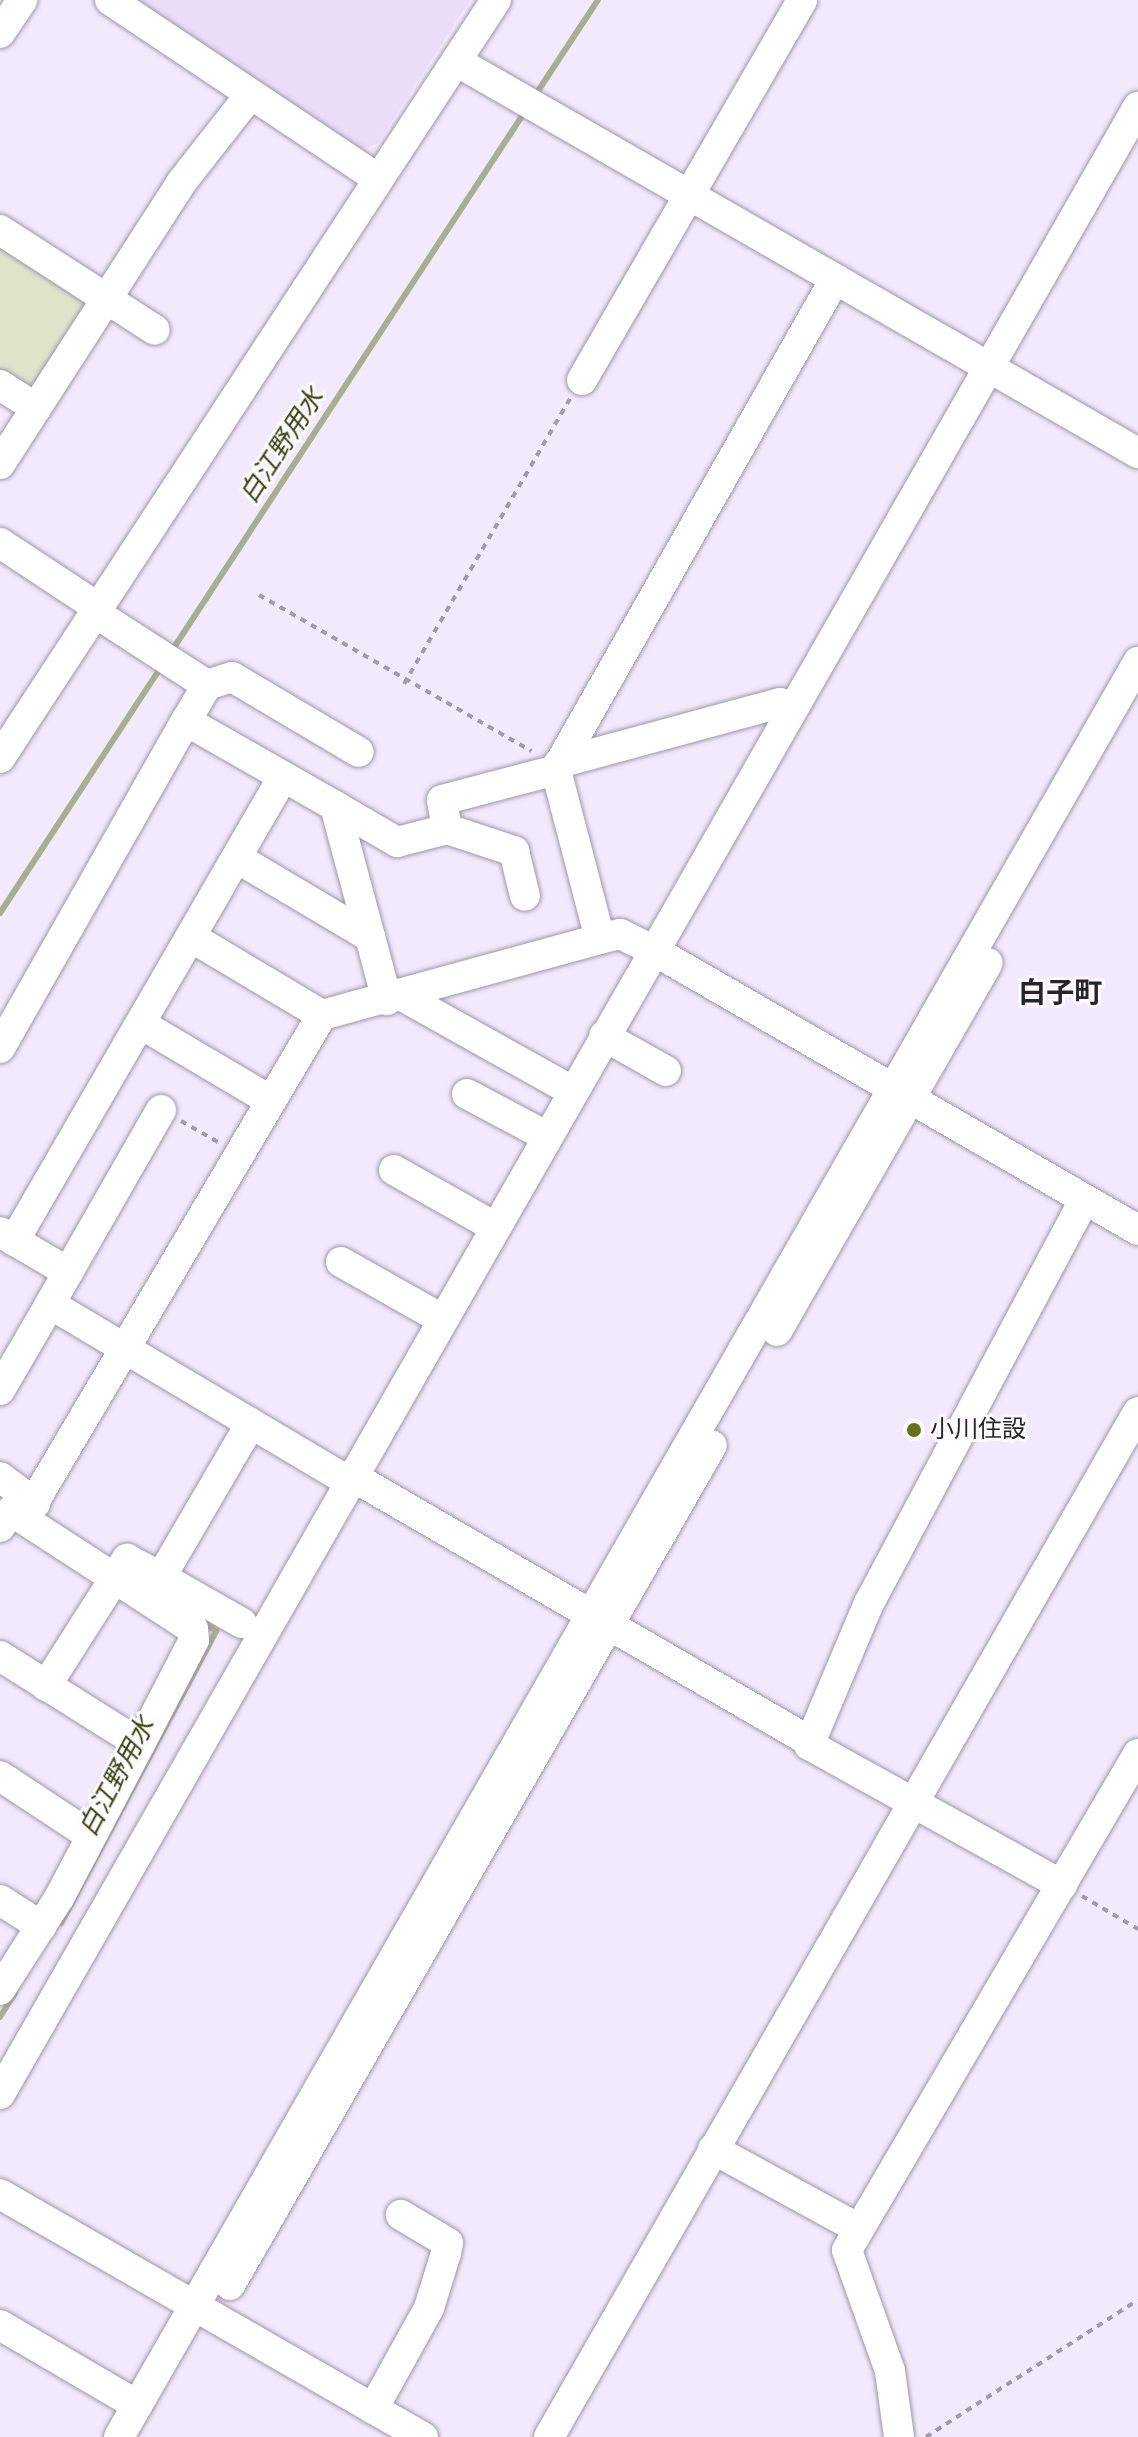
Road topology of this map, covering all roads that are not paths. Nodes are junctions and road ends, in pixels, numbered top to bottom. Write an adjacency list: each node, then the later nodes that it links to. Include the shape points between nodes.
1 (22, 0): 5 (street)
2 (110, 0): 7 (street)
3 (496, 0): 6 (street)
4 (802, 0): 10 (street)
5 (0, 33)
6 (456, 61): 9 (street); 10 (street)
7 (250, 95): 9 (street); 13 (street, via 181,183)
8 (1138, 107): 15 (street)
9 (377, 178): 22 (street)
10 (688, 196): 12 (street); 16 (street)
11 (0, 230): 13 (street)
12 (835, 279): 15 (street); 30 (street)
13 (108, 301): 14 (street); 18 (street)
14 (155, 330)
15 (988, 366): 19 (street); 26 (street)
16 (582, 380)
17 (0, 385): 18 (street)
18 (36, 408): 20 (street)
19 (1138, 453)
20 (0, 464)
21 (0, 543): 22 (street)
22 (96, 610): 24 (street); 29 (street)
23 (1138, 662): 47 (street)
24 (207, 685): 27 (street); 28 (street, via 232,677)
25 (1138, 701): 47 (street)
26 (792, 707): 30 (street, via 780,703); 39 (street)
27 (186, 721): 31 (street); 44 (street)
28 (359, 752)
29 (0, 758)
30 (558, 766): 33 (street, via 442,800); 38 (street)
31 (283, 777): 32 (street); 34 (street)
32 (335, 806): 33 (street, via 397,842); 37 (street)
33 (447, 829): 35 (street, via 514,851)
34 (237, 858): 36 (street); 37 (street)
35 (525, 896)
36 (191, 937): 41 (street); 42 (street)
37 (370, 937): 40 (street)
38 (600, 939): 39 (street, via 620,934); 40 (street)
39 (653, 950): 43 (street); 47 (street)
40 (396, 999): 41 (street); 46 (street)
41 (322, 1015): 49 (street)
42 (141, 1024): 49 (street); 56 (street)
43 (604, 1036): 45 (street); 46 (street)
44 (0, 1048)
45 (666, 1071)
46 (572, 1091): 51 (street)
47 (902, 1093): 53 (street); 70 (street)
48 (467, 1094): 51 (street)
49 (271, 1101): 61 (street)
50 (161, 1110): 58 (street)
51 (546, 1136): 54 (street)
52 (394, 1170): 54 (street)
53 (1085, 1199): 55 (street); 74 (street, via 868,1605)
54 (493, 1226): 60 (street)
55 (1138, 1230)
56 (7, 1236): 58 (street)
57 (341, 1262): 60 (street)
58 (68, 1272): 59 (street)
59 (50, 1304): 61 (street); 62 (street)
60 (440, 1318): 66 (street)
61 (124, 1349): 64 (street); 67 (street)
62 (0, 1390)
63 (1138, 1412): 78 (street)
64 (251, 1423): 66 (street); 69 (street)
65 (0, 1477): 67 (street)
66 (349, 1477): 70 (street); 84 (street)
67 (19, 1516): 68 (street)
68 (121, 1570): 69 (street); 73 (street); 75 (street, via 193,1629 194,1640)
69 (161, 1577): 71 (street)
70 (600, 1622): 74 (street); 89 (street)
71 (242, 1623)
72 (0, 1656): 73 (street)
73 (46, 1686): 75 (street)
74 (811, 1742): 78 (street)
75 (140, 1744): 79 (street)
76 (1138, 1754): 80 (street)
77 (0, 1776): 79 (street)
78 (913, 1803): 80 (street); 85 (street)
79 (91, 1836): 82 (street)
80 (1062, 1885): 88 (street)
81 (0, 1900): 82 (street)
82 (41, 1926): 83 (street)
83 (0, 1990)
84 (0, 2094)
85 (713, 2149): 88 (street); 96 (street)
86 (0, 2194): 89 (street)
87 (401, 2215): 92 (street, via 448,2243 429,2308)
88 (859, 2229): 97 (street, via 847,2250 890,2371)
89 (204, 2309): 91 (street); 92 (street); 94 (street)
90 (0, 2325): 91 (street)
91 (137, 2405): 93 (street)
92 (373, 2409): 95 (street)
93 (119, 2437)
94 (137, 2437)
95 (423, 2437)
96 (549, 2437)
97 (899, 2437)

